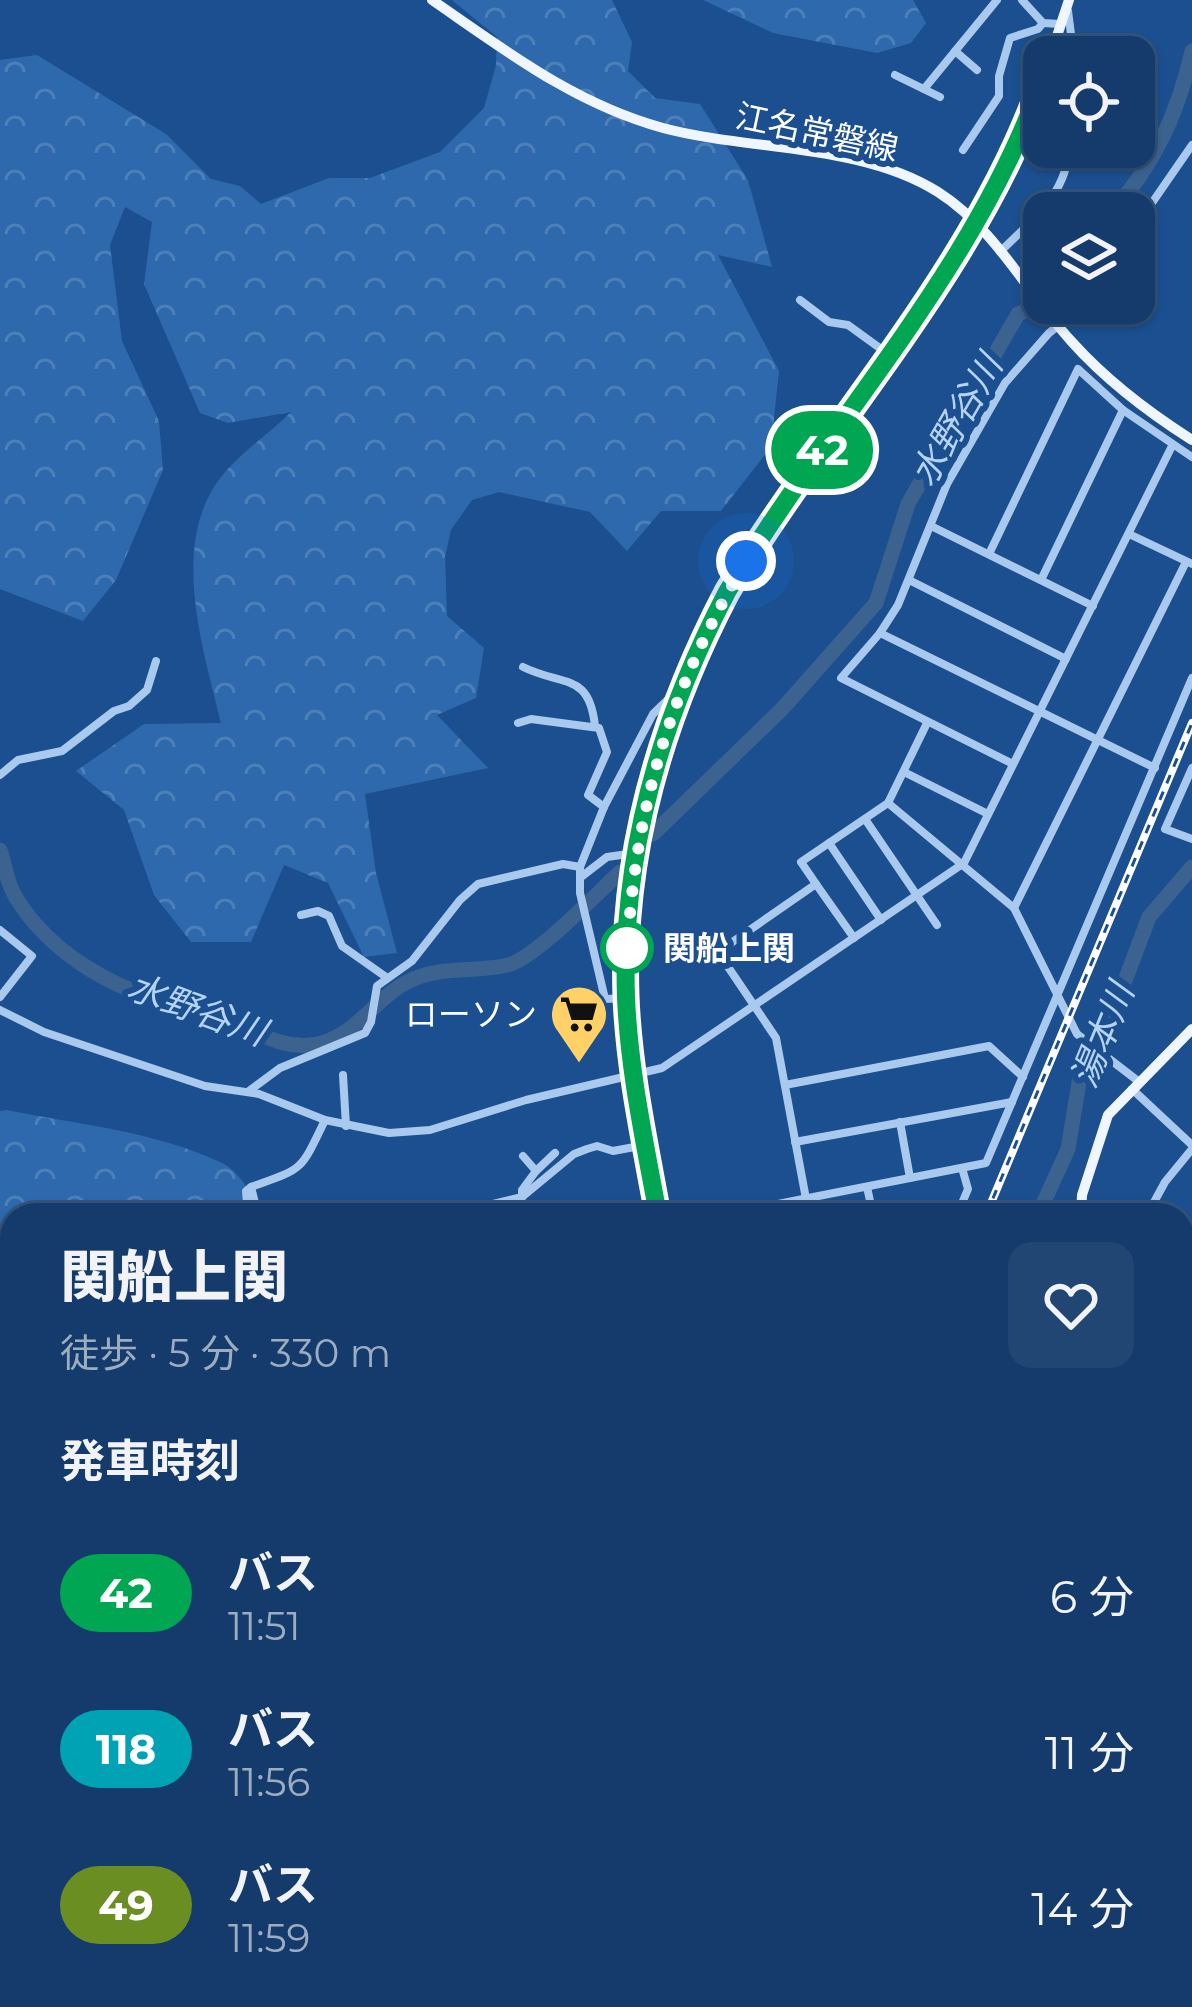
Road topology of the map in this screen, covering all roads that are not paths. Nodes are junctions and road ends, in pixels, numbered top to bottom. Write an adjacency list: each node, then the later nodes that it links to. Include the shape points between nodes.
1 (432, 0): 19 (main road, 江名常磐線, via 548,80 606,109 667,129 884,169 937,190)
2 (997, 0): 9 (street)
3 (1022, 0): 5 (street)
4 (1068, 4): 6 (main road); 8 (street)
5 (1043, 23): 6 (street); 16 (street, via 1010,38 999,96)
6 (1062, 24): 7 (main road)
7 (1058, 36)
8 (1072, 36)
9 (955, 51): 10 (street); 12 (street)
10 (977, 70)
11 (895, 75): 12 (street)
12 (924, 89): 13 (street)
13 (940, 97)
14 (1023, 135): 19 (main road)
15 (1192, 145): 18 (street)
16 (963, 150)
17 (1067, 168): 20 (street, via 1056,195)
18 (1155, 199)
19 (977, 223): 20 (main road, 江名常磐線); 23 (main road)
20 (1000, 251): 22 (main road, 江名常磐線)
21 (800, 301): 23 (street)
22 (1059, 325): 25 (main road, 江名常磐線, via 1111,382); 28 (street, via 1020,364 974,432)
23 (888, 354): 40 (main road, via 746,561)
24 (1123, 410): 26 (street); 30 (street, via 1078,370); 33 (street)
25 (1192, 440)
26 (1172, 446): 27 (street); 29 (street)
27 (1192, 457)
28 (931, 526): 30 (street); 32 (street)
29 (1129, 534): 31 (street); 34 (street)
30 (988, 554): 33 (street)
31 (1189, 563): 45 (street)
32 (909, 580): 35 (street); 36 (street)
33 (1041, 580): 34 (street)
34 (1093, 606): 36 (street)
35 (880, 633): 41 (street); 43 (street, via 841,678)
36 (1066, 659): 41 (street)
37 (156, 661): 50 (street, via 148,690 130,706 68,748 18,760)
38 (523, 667): 44 (street, via 580,686 591,698)
39 (1192, 678): 47 (street)
40 (682, 686): 52 (street, via 653,714); 57 (main road)
41 (1040, 712): 45 (street); 46 (street)
42 (518, 722): 44 (street)
43 (927, 723): 46 (street); 49 (street)
44 (595, 726): 52 (street, via 607,752 588,795)
45 (1099, 741): 47 (street); 62 (street)
46 (1012, 764): 53 (street)
47 (1154, 768): 69 (street)
48 (1192, 768): 55 (street, via 1165,830)
49 (904, 771): 51 (street); 53 (street)
50 (0, 775)
51 (888, 803): 54 (street); 58 (street)
52 (604, 807): 59 (street)
53 (988, 814): 58 (street)
54 (866, 818): 56 (street); 61 (street)
55 (1192, 839)
56 (829, 843): 60 (street, via 801,862); 64 (street)
57 (635, 853): 59 (street, via 607,856); 71 (main road)
58 (964, 863): 61 (street); 62 (street)
59 (579, 873): 68 (street, via 563,865 478,884 412,961); 71 (street, via 604,1000)
60 (817, 884): 67 (street); 72 (street, via 718,952)
61 (917, 895): 64 (street); 65 (street)
62 (1014, 908): 69 (street)
63 (302, 915): 68 (street, via 329,916 342,946)
64 (881, 920): 67 (street)
65 (937, 925)
66 (0, 930): 70 (street, via 32,956)
67 (854, 938): 72 (street)
68 (386, 977): 80 (street, via 358,1037 280,1068)
69 (1056, 996): 77 (street); 78 (street, via 1082,1039)
70 (0, 998)
71 (626, 998): 76 (main road)
72 (754, 1005): 76 (street, via 662,1068); 79 (street, via 776,1038)
73 (0, 1010): 80 (street, via 185,1079)
74 (1192, 1029): 78 (main road)
75 (343, 1076): 84 (street)
76 (633, 1077): 84 (street, via 430,1130); 86 (main road)
77 (1023, 1077): 79 (street, via 989,1046); 81 (street)
78 (1135, 1084): 87 (street); 106 (main road, via 1103,1124)
79 (784, 1085): 85 (street)
80 (248, 1091): 82 (street)
81 (1013, 1102): 83 (street); 90 (street, via 986,1163)
82 (325, 1120): 84 (street); 94 (street, via 303,1166)
83 (900, 1122): 85 (street); 92 (street)
84 (346, 1126)
85 (795, 1142): 96 (street)
86 (645, 1144): 95 (street, via 574,1154); 101 (main road)
87 (1192, 1147): 107 (street)
88 (555, 1153): 91 (street)
89 (524, 1156): 91 (street)
90 (962, 1168): 92 (street); 105 (street, via 968,1189)
91 (536, 1171): 95 (street)
92 (910, 1178): 93 (street)
93 (867, 1186): 96 (street); 104 (street)
94 (251, 1187): 97 (street); 98 (street)
95 (522, 1197): 99 (street); 100 (street)
96 (806, 1198): 102 (street); 103 (street)
97 (247, 1203)
98 (255, 1203)
99 (497, 1203)
100 (518, 1203)
101 (656, 1203)
102 (781, 1203)
103 (807, 1203)
104 (871, 1203)
105 (962, 1203)
106 (1082, 1203)
107 (1155, 1203)

